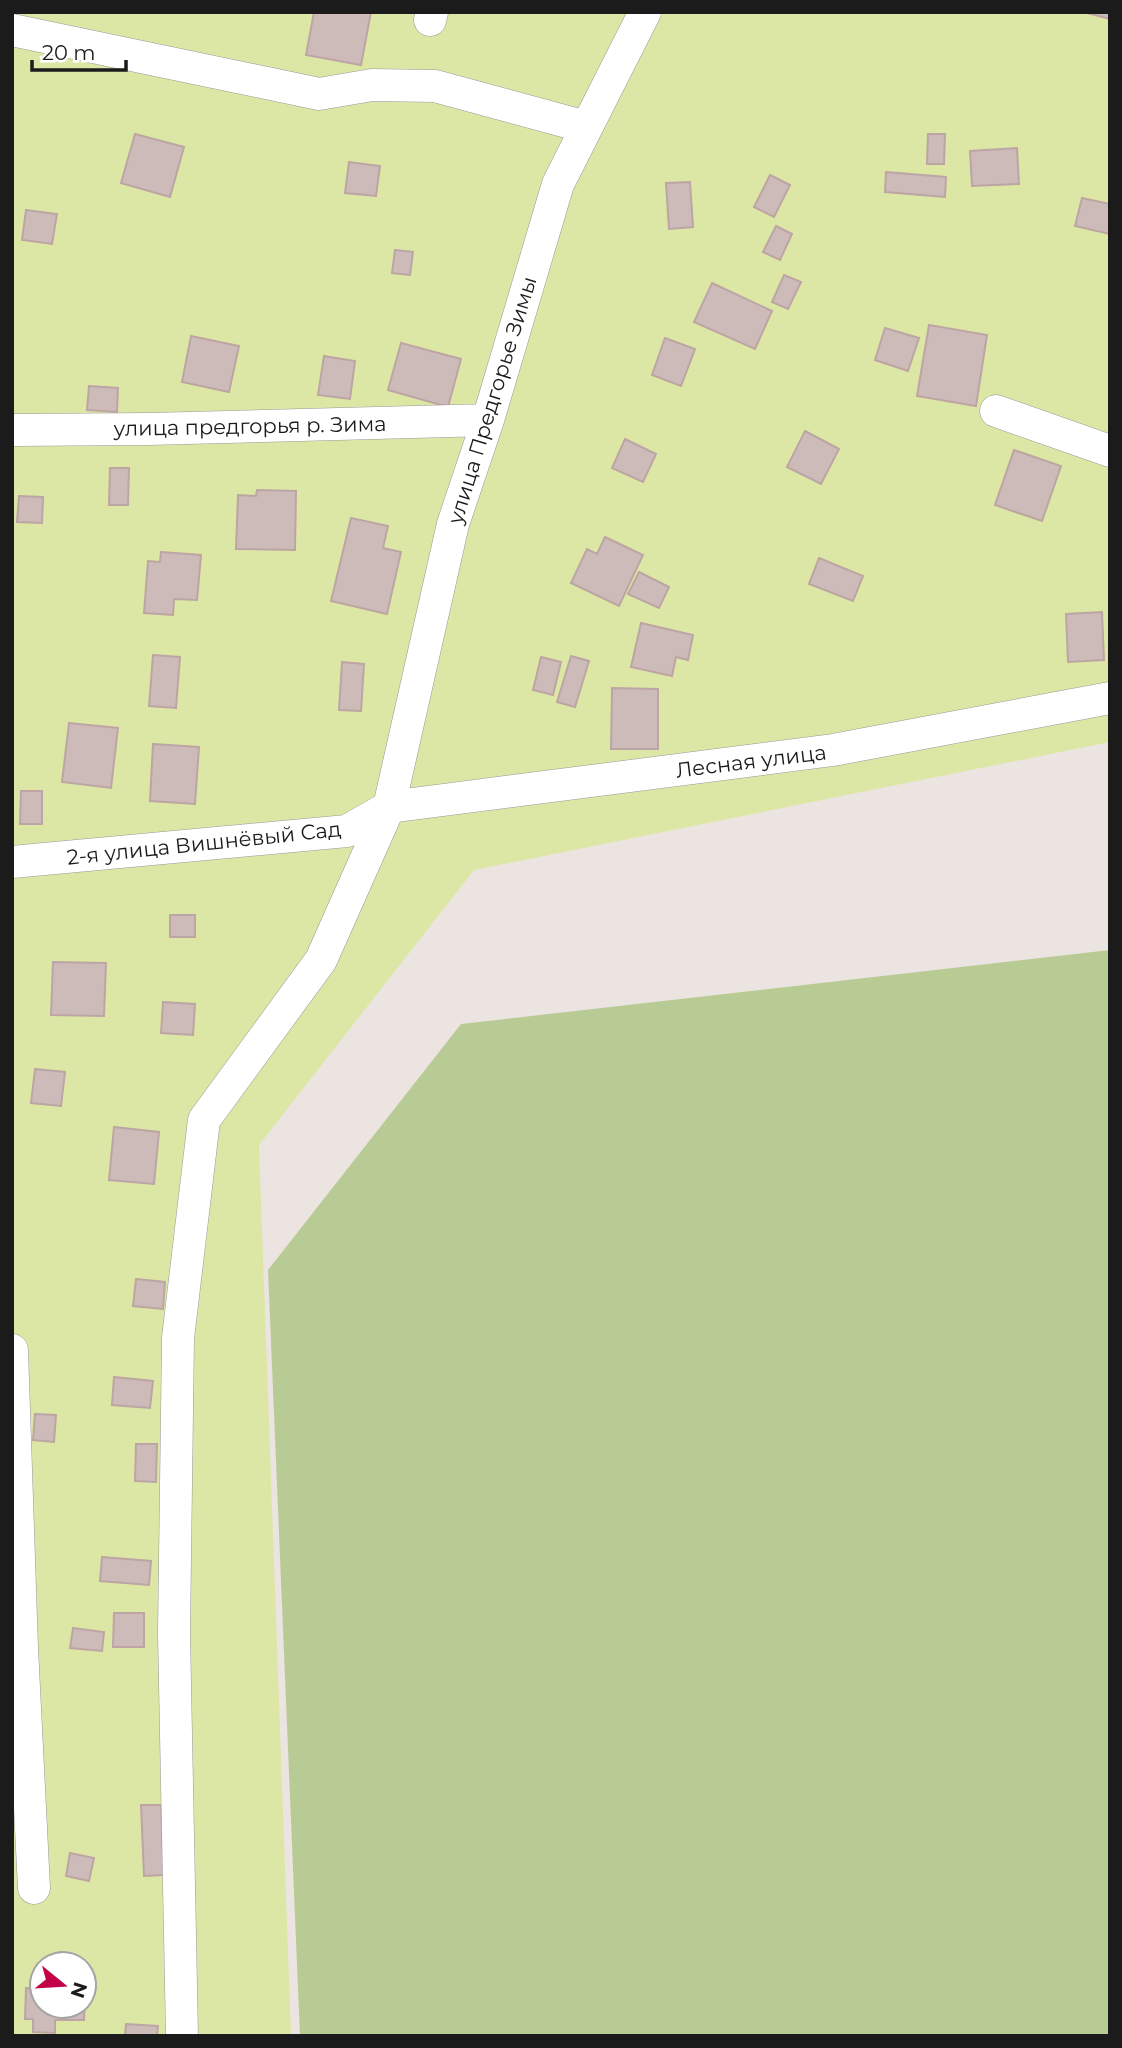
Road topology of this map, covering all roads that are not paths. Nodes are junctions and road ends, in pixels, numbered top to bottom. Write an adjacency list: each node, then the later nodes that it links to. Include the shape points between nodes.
1 (645, 12): 3 (street, улица Предгорье Зимы)
2 (12, 30): 3 (street, via 319,94 372,85 435,86)
3 (586, 127): 5 (street, улица Предгорье Зимы, via 558,184)
4 (996, 411): 7 (street)
5 (488, 420): 6 (street, улица предгорья р. Зима); 9 (street, улица Предгорье Зимы, via 453,524)
6 (12, 430)
7 (1110, 451)
8 (1110, 698): 9 (street, Лесная улица, via 833,750)
9 (389, 807): 10 (street, 2-я улица Вишнёвый Сад, via 347,831); 13 (street, улица Предгорье Зимы, via 321,960 204,1120 178,1338 174,1633)
10 (12, 862)
11 (12, 1350): 12 (street)
12 (34, 1888)
13 (182, 2036)

